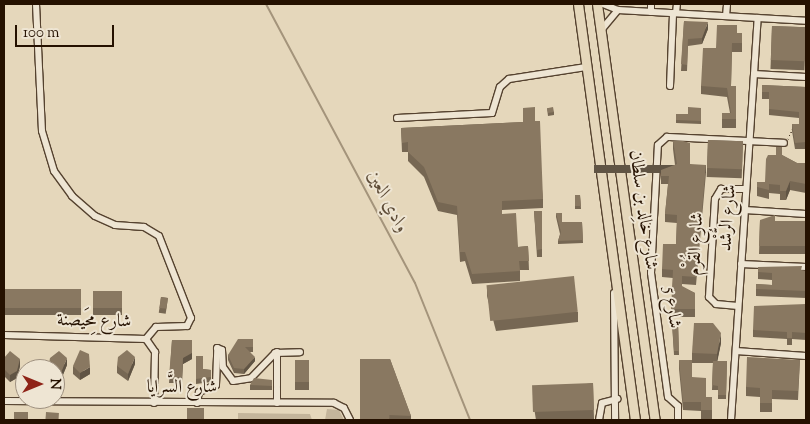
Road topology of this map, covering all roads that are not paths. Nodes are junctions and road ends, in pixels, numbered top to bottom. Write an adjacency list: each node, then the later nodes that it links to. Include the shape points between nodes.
1 (36, 4): 32 (street, via 42,131 54,171 72,196 95,216 115,225 144,227 159,236 190,316 187,326 159,326)
2 (578, 4): 17 (main road, شارع خالِد بن سلطان)
3 (597, 4): 16 (main road, شارع خالِد بن سلطان)
4 (603, 4): 9 (street)
5 (643, 4): 10 (street)
6 (651, 4): 11 (street)
7 (677, 4): 12 (street)
8 (727, 4): 13 (street)
9 (618, 10): 10 (street); 16 (street)
10 (633, 11): 11 (street)
11 (652, 12): 12 (street)
12 (674, 13): 13 (street); 20 (street)
13 (726, 16): 14 (street)
14 (758, 18): 15 (street); 18 (street, شارع الرُّشْد)
15 (806, 21)
16 (601, 31): 43 (main road, شارع خالِد بن سلطان)
17 (586, 67): 21 (street, via 509,79 500,87 492,112); 29 (main road, شارع خالِد بن سلطان)
18 (754, 74): 19 (street); 22 (street, شارع الرُّشْد)
19 (806, 77)
20 (670, 86)
21 (397, 118)
22 (750, 141): 23 (street, شارع 5); 24 (street, شارع الرُّشْد); 50 (street, شارع 5, via 667,137 658,145 651,272 668,397 678,406)
23 (784, 142)
24 (746, 188): 25 (street, شارع الرُّشْد); 30 (street, شارع القُرْم, via 721,189 715,199 709,296 716,304)
25 (745, 210): 26 (street); 27 (street, شارع الرُّشْد)
26 (806, 214)
27 (741, 264): 28 (street); 30 (street, شارع الرُّشْد)
28 (806, 267)
29 (614, 275): 37 (street); 48 (main road, شارع خالِد بن سلطان)
30 (738, 306): 33 (street, شارع الرُّشْد)
31 (4, 335): 32 (street, شارع مِحَيصنة)
32 (146, 339): 39 (street, شارع مِحَيصنة, via 155,352)
33 (736, 351): 36 (street); 51 (street, شارع الرُّشْد)
34 (277, 352): 35 (street); 40 (street, via 251,378 233,381 223,367 222,350 217,348 216,384 200,392); 41 (street)
35 (300, 352)
36 (806, 356)
37 (616, 400): 42 (street); 45 (street, via 602,403)
38 (4, 401): 39 (street, شارع السَّرايا)
39 (154, 403): 40 (street, شارع السَّرايا)
40 (197, 403): 41 (street, شارع السَّرايا)
41 (277, 403): 44 (street, شارع السَّرايا, via 338,404)
42 (618, 412): 46 (street); 47 (street)
43 (654, 417): 49 (street)
44 (350, 420)
45 (600, 420)
46 (616, 420)
47 (620, 420)
48 (635, 420)
49 (662, 420)
50 (678, 420)
51 (731, 420)

